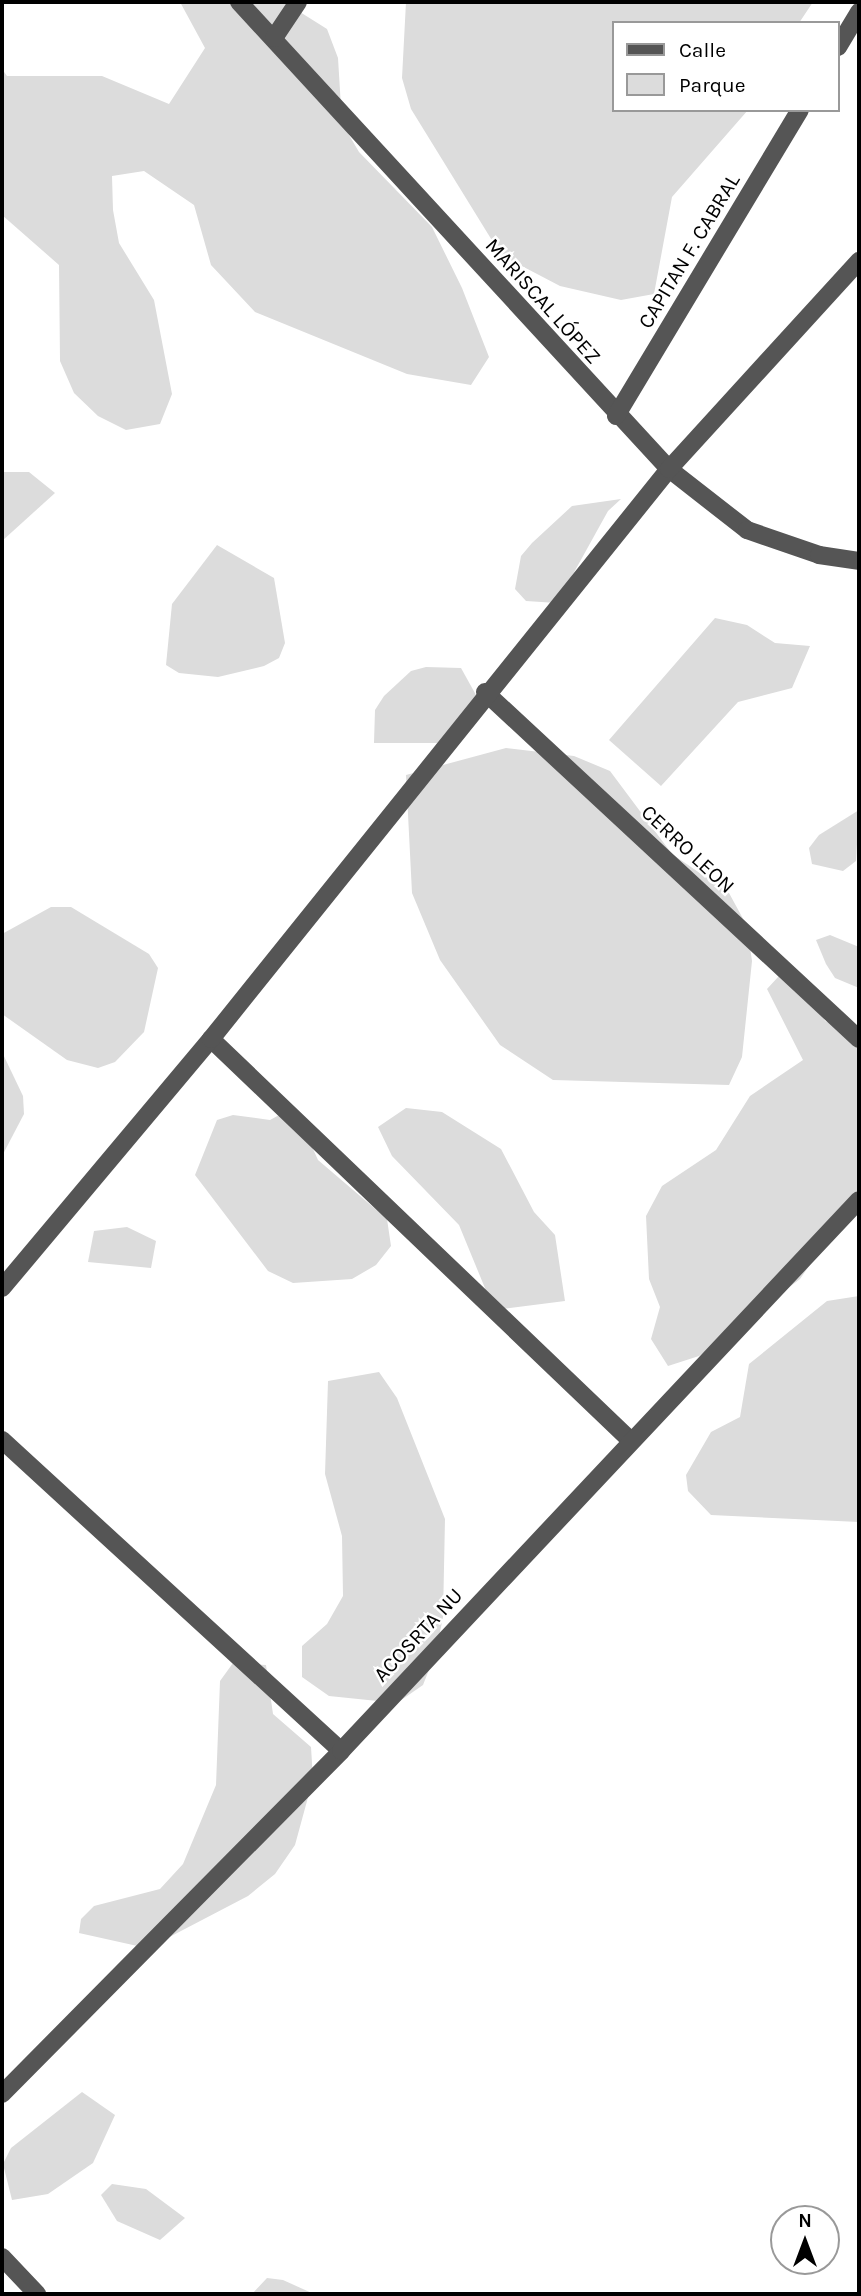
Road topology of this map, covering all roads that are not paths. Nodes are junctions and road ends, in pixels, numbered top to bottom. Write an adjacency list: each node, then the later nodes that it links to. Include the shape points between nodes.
1 (239, 2): 4 (street, MARISCAL LÓPEZ)
2 (298, 2): 4 (street)
3 (859, 12): 5 (street)
4 (274, 38): 8 (street, MARISCAL LÓPEZ)
5 (840, 44)
6 (799, 112): 8 (street, CAPITAN F. CABRAL)
7 (859, 261): 9 (street)
8 (617, 416): 9 (street, MARISCAL LÓPEZ)
9 (669, 468): 10 (street, MARISCAL LÓPEZ, via 747,530 819,555); 11 (street)
10 (859, 561)
11 (485, 692): 12 (street); 13 (street, CERRO LEON)
12 (211, 1039): 15 (street); 17 (street)
13 (859, 1039)
14 (859, 1200): 17 (street, ACOSRTA NU)
15 (2, 1288)
16 (2, 1440): 18 (street)
17 (630, 1440): 18 (street, ACOSRTA NU)
18 (341, 1751): 19 (street, ACOSRTA NU)
19 (2, 2094)
20 (2, 2258): 21 (street)
21 (37, 2294)

